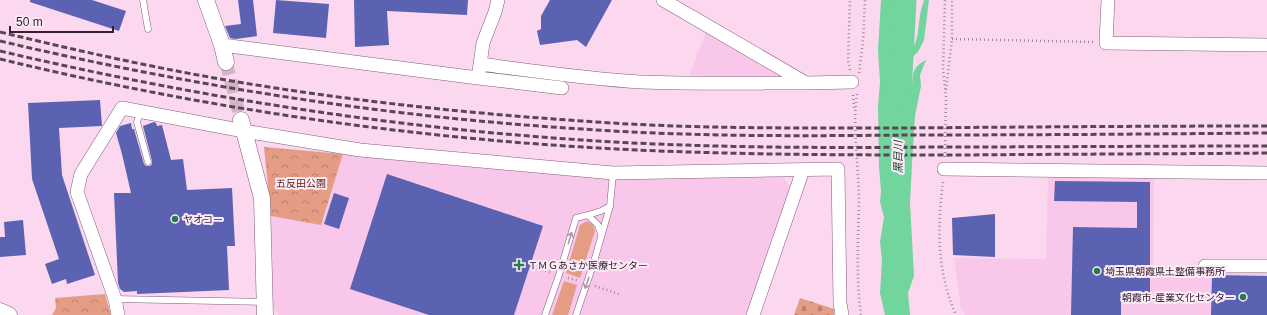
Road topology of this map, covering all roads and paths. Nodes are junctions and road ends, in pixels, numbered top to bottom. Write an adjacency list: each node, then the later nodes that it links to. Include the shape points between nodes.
1 (143, 0): 9 (lane)
2 (206, 0): 12 (street)
3 (498, 0): 15 (street, via 483,43)
4 (662, 0): 17 (street)
5 (850, 0): 18 (path, via 848,61)
6 (865, 0): 18 (path, via 863,42)
7 (952, 0): 10 (path)
8 (1108, 0): 11 (street)
9 (148, 28)
10 (952, 39): 11 (path); 20 (path)
11 (1106, 43): 13 (street)
12 (222, 45): 14 (street); 16 (street)
13 (1267, 45)
14 (226, 62)
15 (480, 64): 16 (street); 17 (street, via 640,82)
16 (478, 78): 19 (street)
17 (806, 83): 18 (street)
18 (856, 84): 22 (path); 22 (path)
19 (562, 88)
20 (946, 96)
21 (140, 112): 23 (street); 24 (lane, via 137,122); 38 (street, via 122,108 81,174 77,192)
22 (854, 114): 47 (path, via 859,203 857,276)
23 (243, 126): 27 (street, via 360,150); 39 (street, via 262,198)
24 (148, 162)
25 (944, 169): 28 (street)
26 (803, 170): 27 (street); 45 (street); 46 (street, via 838,169)
27 (613, 173): 29 (lane)
28 (1267, 173)
29 (610, 206): 30 (lane); 31 (lane)
30 (588, 215): 31 (lane, via 598,225); 35 (lane, one-way to 30, via 576,218)
31 (601, 234): 36 (lane, one-way to 36)
32 (530, 266): 35 (path)
33 (1206, 266): 34 (street)
34 (1267, 266)
35 (559, 275): 36 (path); 43 (lane)
36 (587, 283): 37 (path); 44 (lane)
37 (619, 294)
38 (115, 299): 39 (lane); 42 (street)
39 (264, 308)
40 (0, 311): 41 (street)
41 (9, 315)
42 (118, 315)
43 (544, 315)
44 (576, 315)
45 (753, 315)
46 (842, 315)
47 (861, 315)

